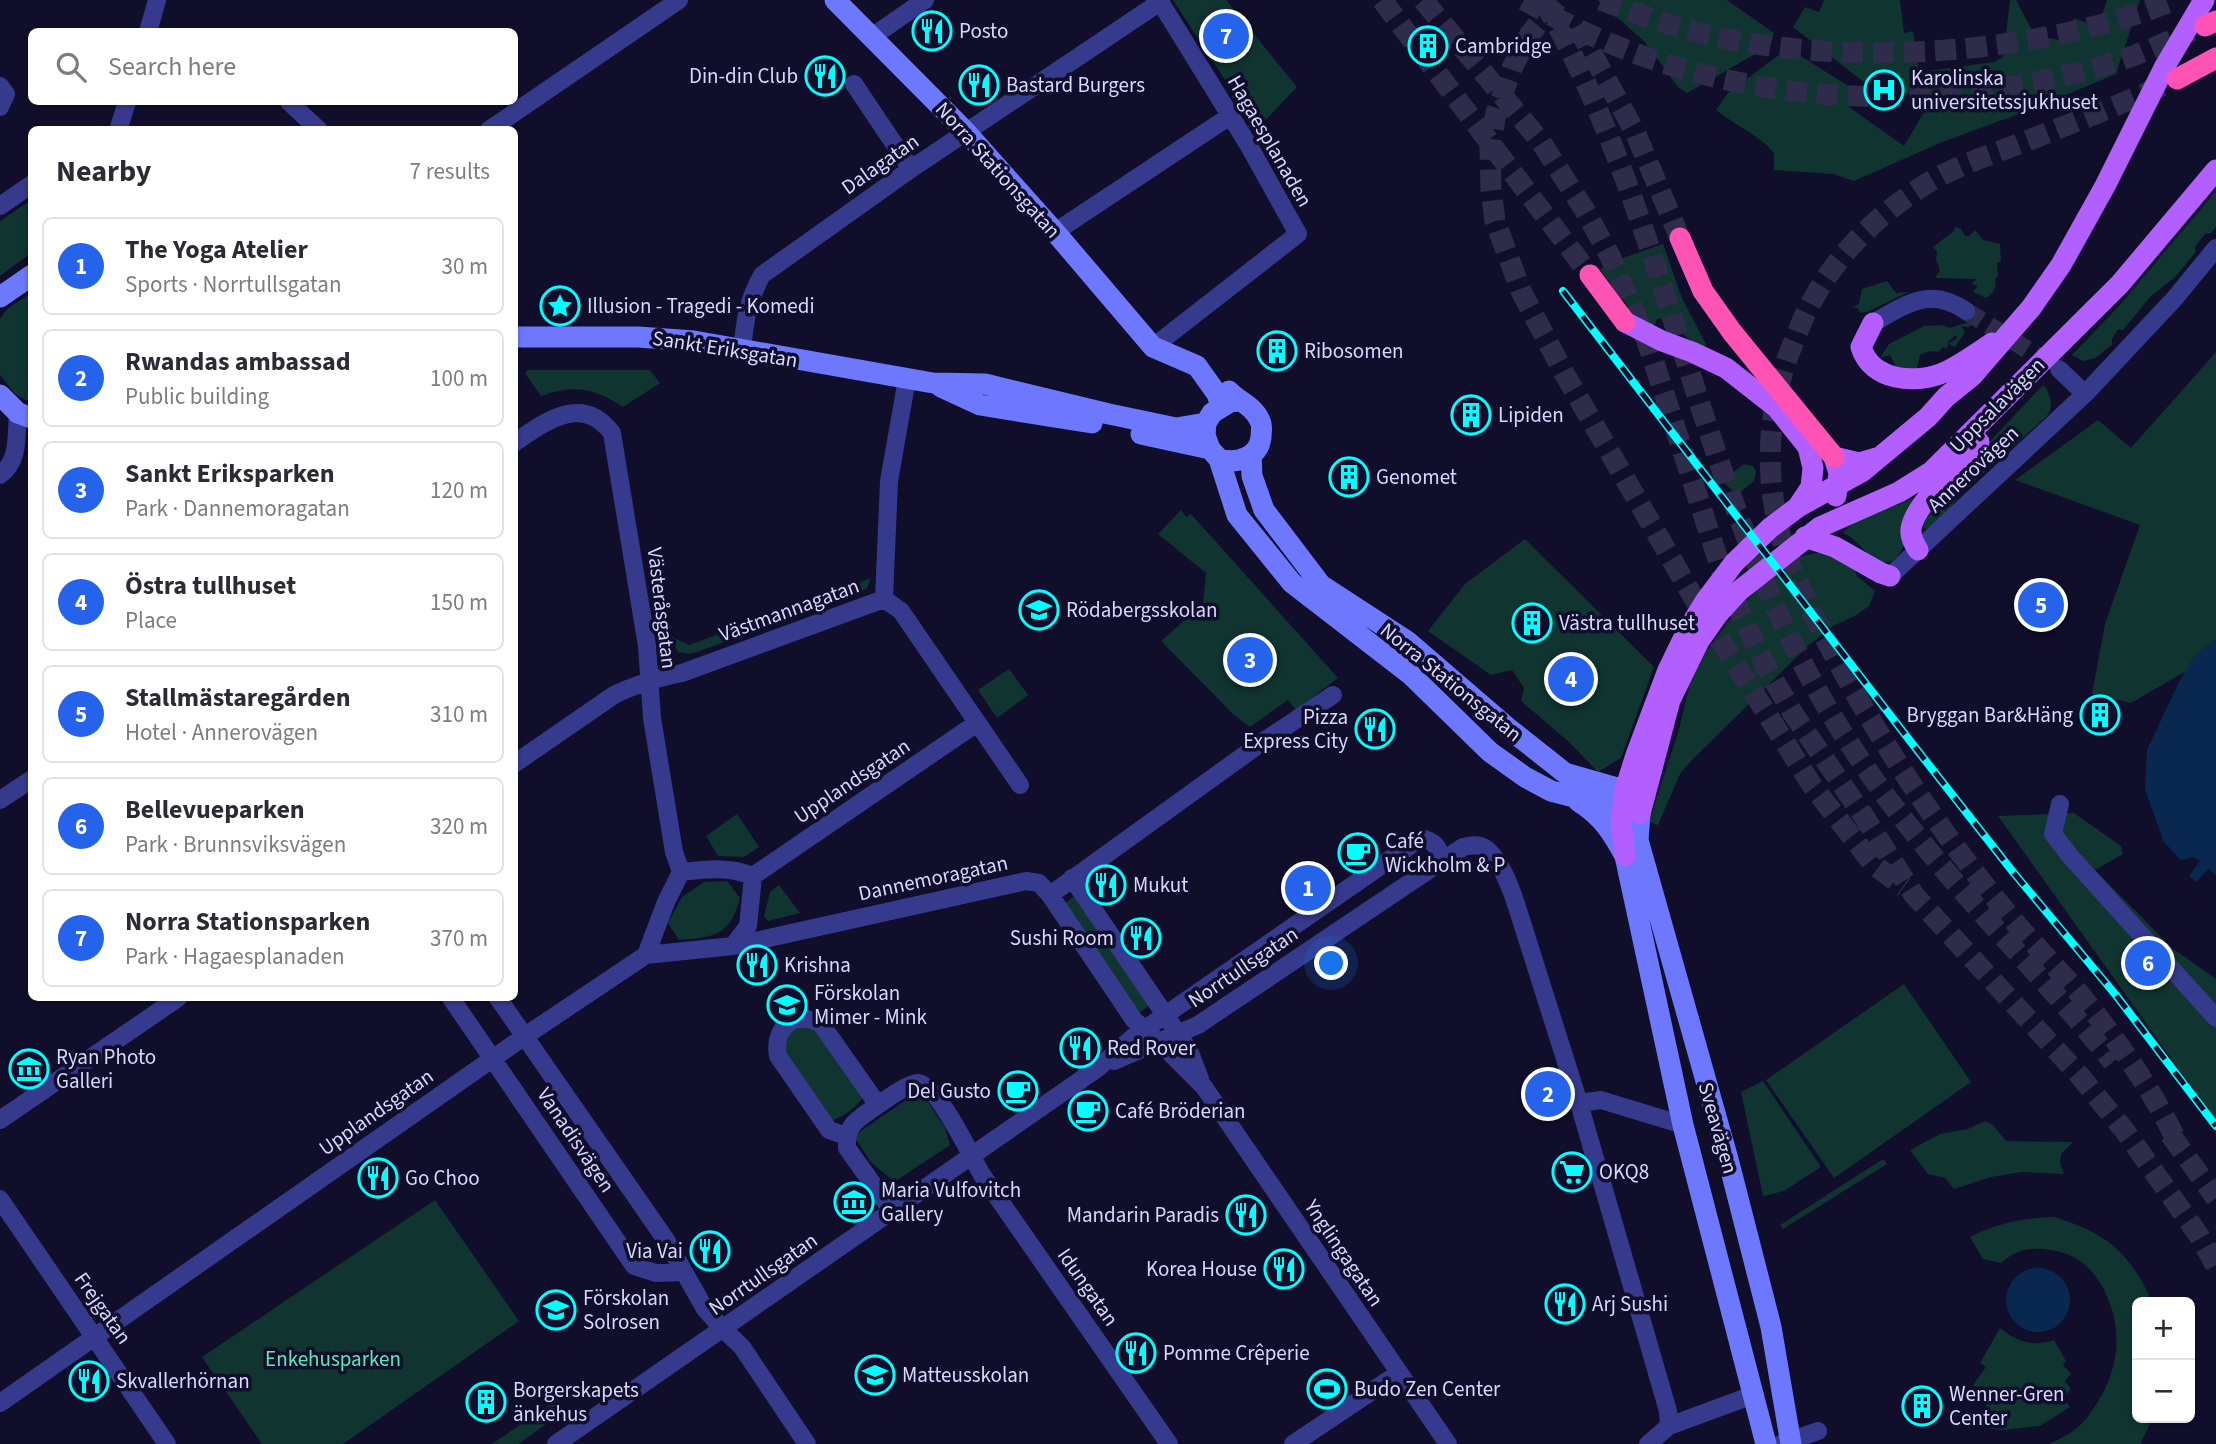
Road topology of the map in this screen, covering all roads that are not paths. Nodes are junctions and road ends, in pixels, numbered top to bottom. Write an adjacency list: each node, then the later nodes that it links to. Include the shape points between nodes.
1 (157, 0): 7 (street)
2 (679, 0): 19 (street)
3 (835, 0): 8 (main road, Norra Stationsgatan)
4 (925, 0): 8 (street)
5 (2204, 0): 34 (main road, Uppsalavägen, via 2061,265)
6 (1160, 1): 16 (street, Hagaesplanaden); 20 (street, Dalagatan)
7 (149, 28)
8 (873, 36): 20 (main road, Norra Stationsgatan)
9 (2216, 58): 10 (highway)
10 (2177, 79)
11 (854, 84): 21 (street)
12 (0, 86): 15 (street, via 6,94)
13 (126, 105): 17 (street)
14 (292, 105): 18 (street)
15 (0, 107)
16 (1230, 116): 25 (street); 36 (street, Hagaesplanaden, via 1297,234)
17 (119, 126)
18 (315, 126)
19 (495, 126)
20 (966, 132): 21 (street, Dalagatan); 25 (main road, Norra Stationsgatan)
21 (911, 169): 37 (street, Dalagatan, via 762,275 747,308)
22 (2216, 170): 38 (main road, Uppsalavägen, via 2120,284)
23 (28, 187): 24 (street)
24 (0, 206)
25 (1055, 232): 36 (main road, Norra Stationsgatan)
26 (1680, 237): 51 (highway, via 1703,291)
27 (2216, 248): 42 (street, Annerovägen)
28 (1590, 275): 32 (highway)
29 (28, 278): 30 (main road)
30 (0, 297)
31 (1966, 311): 33 (street, via 1933,297 1911,301)
32 (1625, 322): 54 (main road, via 1726,368 1777,408 1808,447 1813,468 1811,487)
33 (1873, 323): 34 (main road, via 1861,347 1864,358 1873,368 1902,379 1943,373)
34 (2013, 327): 50 (main road, Uppsalavägen, via 1972,376)
35 (518, 337): 37 (main road, Sankt Eriksgatan, via 638,337)
36 (1153, 347): 44 (main road, Norra Stationsgatan, via 1198,366 1217,394)
37 (742, 350): 40 (main road, Sankt Eriksgatan)
38 (2033, 368): 55 (main road, Uppsalavägen, via 1931,472); 56 (main road, via 1999,420 1920,507 1911,529)
39 (2059, 369): 42 (street)
40 (906, 379): 41 (main road, Sankt Eriksgatan); 58 (street, Västmannagatan, via 889,481)
41 (933, 383): 46 (main road, Sankt Eriksgatan, via 985,384 1176,428); 48 (main road, Sankt Eriksgatan, via 980,405 1098,424)
42 (2085, 394): 56 (street, Annerovägen)
43 (0, 395): 45 (main road)
44 (1230, 404): 46 (main road, via 1212,413); 49 (main road, Norra Stationsgatan, via 1252,407 1262,423 1260,445)
45 (25, 416): 52 (street, via 15,456)
46 (1206, 423): 48 (main road, Norra Stationsgatan, via 1205,435)
47 (518, 440): 59 (street, Västeråsgatan, via 552,419 577,412 593,415 612,433 647,646)
48 (1215, 454): 49 (main road, via 1233,463); 67 (main road, Norra Stationsgatan, via 1237,515 1292,583 1411,675 1490,752 1525,777)
49 (1251, 455): 64 (main road, Norra Stationsgatan, via 1252,475 1264,510 1321,585 1407,641 1565,773)
50 (1881, 456): 51 (main road, via 1858,463); 53 (main road, Uppsalavägen)
51 (1834, 457): 53 (main road)
52 (0, 475)
53 (1838, 484): 54 (main road, Uppsalavägen); 55 (main road, via 1834,508)
54 (1798, 507): 62 (main road, Uppsalavägen, via 1734,564 1706,600 1668,670)
55 (1813, 532): 57 (main road); 69 (main road, Uppsalavägen, via 1739,591 1705,631 1670,699)
56 (1918, 550): 57 (street, Annerovägen)
57 (1890, 576)
58 (884, 599): 59 (street, Västmannagatan, via 682,673); 61 (street, via 901,611)
59 (648, 680): 63 (street, Västmannagatan, via 614,695); 73 (street, Västeråsgatan)
60 (1333, 695): 75 (street)
61 (977, 723): 66 (street); 74 (street, Upplandsgatan)
62 (1636, 755): 64 (main road, via 1609,779); 69 (main road, Uppsalavägen)
63 (518, 761)
64 (1590, 781): 69 (main road)
65 (28, 782): 68 (street)
66 (1020, 785)
67 (1570, 796): 69 (main road); 71 (main road, Sveavägen, via 1596,812)
68 (0, 800)
69 (1633, 802): 71 (main road, via 1621,821); 107 (main road, Sveavägen, via 1638,840 1771,1327)
70 (2060, 804): 83 (street, via 2053,834)
71 (1625, 856): 94 (main road, Sveavägen)
72 (1440, 863): 82 (street, Norrtullsgatan, via 1437,846 1421,838); 85 (street, Norrtullsgatan, via 1198,1025); 91 (street, Norrtullsgatan, via 1463,846 1486,848 1494,858 1517,907)
73 (681, 872): 74 (street, via 716,868); 78 (street)
74 (752, 876): 77 (street, via 748,926)
75 (1072, 878): 76 (street); 82 (street, Ynglingagatan)
76 (1049, 895): 77 (street, Dannemoragatan, via 1039,883 1026,881); 84 (street, Ynglingagatan)
77 (733, 946): 78 (street, Dannemoragatan)
78 (646, 956): 86 (street, Upplandsgatan)
79 (174, 1001): 93 (street)
80 (453, 1001): 88 (street, Vanadisvägen)
81 (500, 1001): 86 (street, Vanadisvägen)
82 (1165, 1015): 84 (street, Norrtullsgatan); 85 (street, Ynglingagatan)
83 (2216, 1018)
84 (1144, 1029): 87 (street, Ynglingagatan); 89 (street, Norrtullsgatan)
85 (1177, 1034): 87 (street, Norrtullsgatan); 90 (street, Ynglingagatan, via 1189,1050)
86 (525, 1036): 88 (street, Upplandsgatan); 99 (street, Vanadisvägen)
87 (1159, 1042): 89 (street, Norrtullsgatan); 90 (street, Ynglingagatan)
88 (493, 1058): 99 (street, Vanadisvägen, via 634,1266 656,1273); 101 (street, Upplandsgatan)
89 (1098, 1068): 96 (street, Norrtullsgatan)
90 (1203, 1087): 102 (street, Ynglingagatan)
91 (1579, 1103): 94 (street, via 1601,1100); 105 (street)
92 (878, 1105): 95 (street, Idungatan, via 848,1127); 95 (street, via 821,1024 802,1018 781,1029 778,1056 829,1129); 96 (street, Idungatan, via 911,1084 930,1089)
93 (0, 1120)
94 (1683, 1125): 103 (main road, Sveavägen)
95 (846, 1136): 98 (street, via 847,1148)
96 (971, 1156): 98 (street, Norrtullsgatan); 111 (street, Idungatan)
97 (0, 1199): 101 (street, Frejgatan)
98 (892, 1211): 100 (street, Norrtullsgatan)
99 (684, 1272): 100 (street, Vanadisvägen, via 705,1309)
100 (723, 1329): 109 (street, Norrtullsgatan); 110 (street, Vanadisvägen, via 742,1347)
101 (95, 1336): 104 (street, Upplandsgatan); 108 (street, Frejgatan)
102 (1399, 1373): 112 (street); 113 (street, Ynglingagatan)
103 (1754, 1395): 105 (street); 115 (main road, Sveavägen)
104 (0, 1403)
105 (1669, 1426): 114 (street)
106 (1818, 1431): 107 (street)
107 (1787, 1443)
108 (167, 1444)
109 (556, 1444)
110 (807, 1444)
111 (1169, 1444)
112 (1293, 1444)
113 (1448, 1444)
114 (1648, 1444)
115 (1766, 1444)

